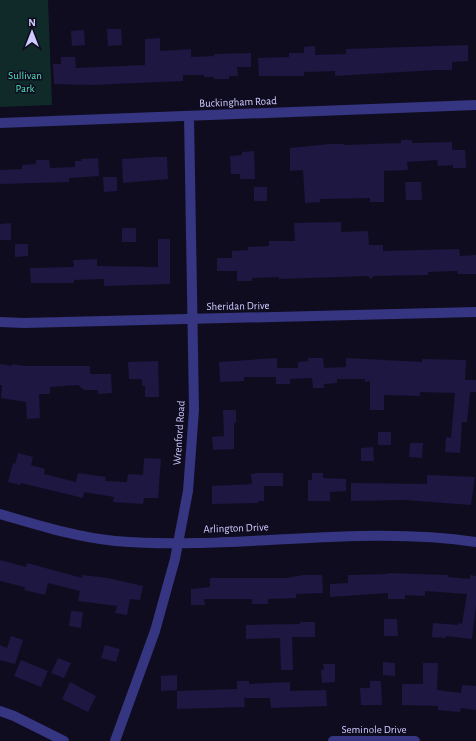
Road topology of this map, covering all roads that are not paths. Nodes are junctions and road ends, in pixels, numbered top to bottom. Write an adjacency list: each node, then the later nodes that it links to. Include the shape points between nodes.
1 (476, 105): 2 (street, Buckingham Road)
2 (189, 116): 3 (street, Buckingham Road); 5 (street, Wrenford Road)
3 (0, 123)
4 (476, 312): 5 (street, Sheridan Drive)
5 (193, 319): 6 (street, Sheridan Drive); 8 (street, Wrenford Road, via 194,410 188,490)
6 (0, 322)
7 (0, 514): 8 (street, Arlington Drive, via 86,537 129,542)
8 (178, 542): 9 (street, Arlington Drive, via 411,537); 12 (street, Wrenford Road, via 155,631)
9 (476, 542)
10 (0, 711): 11 (street)
11 (64, 741)
12 (115, 741)
13 (333, 741): 14 (street, Seminole Drive)
14 (415, 741)

